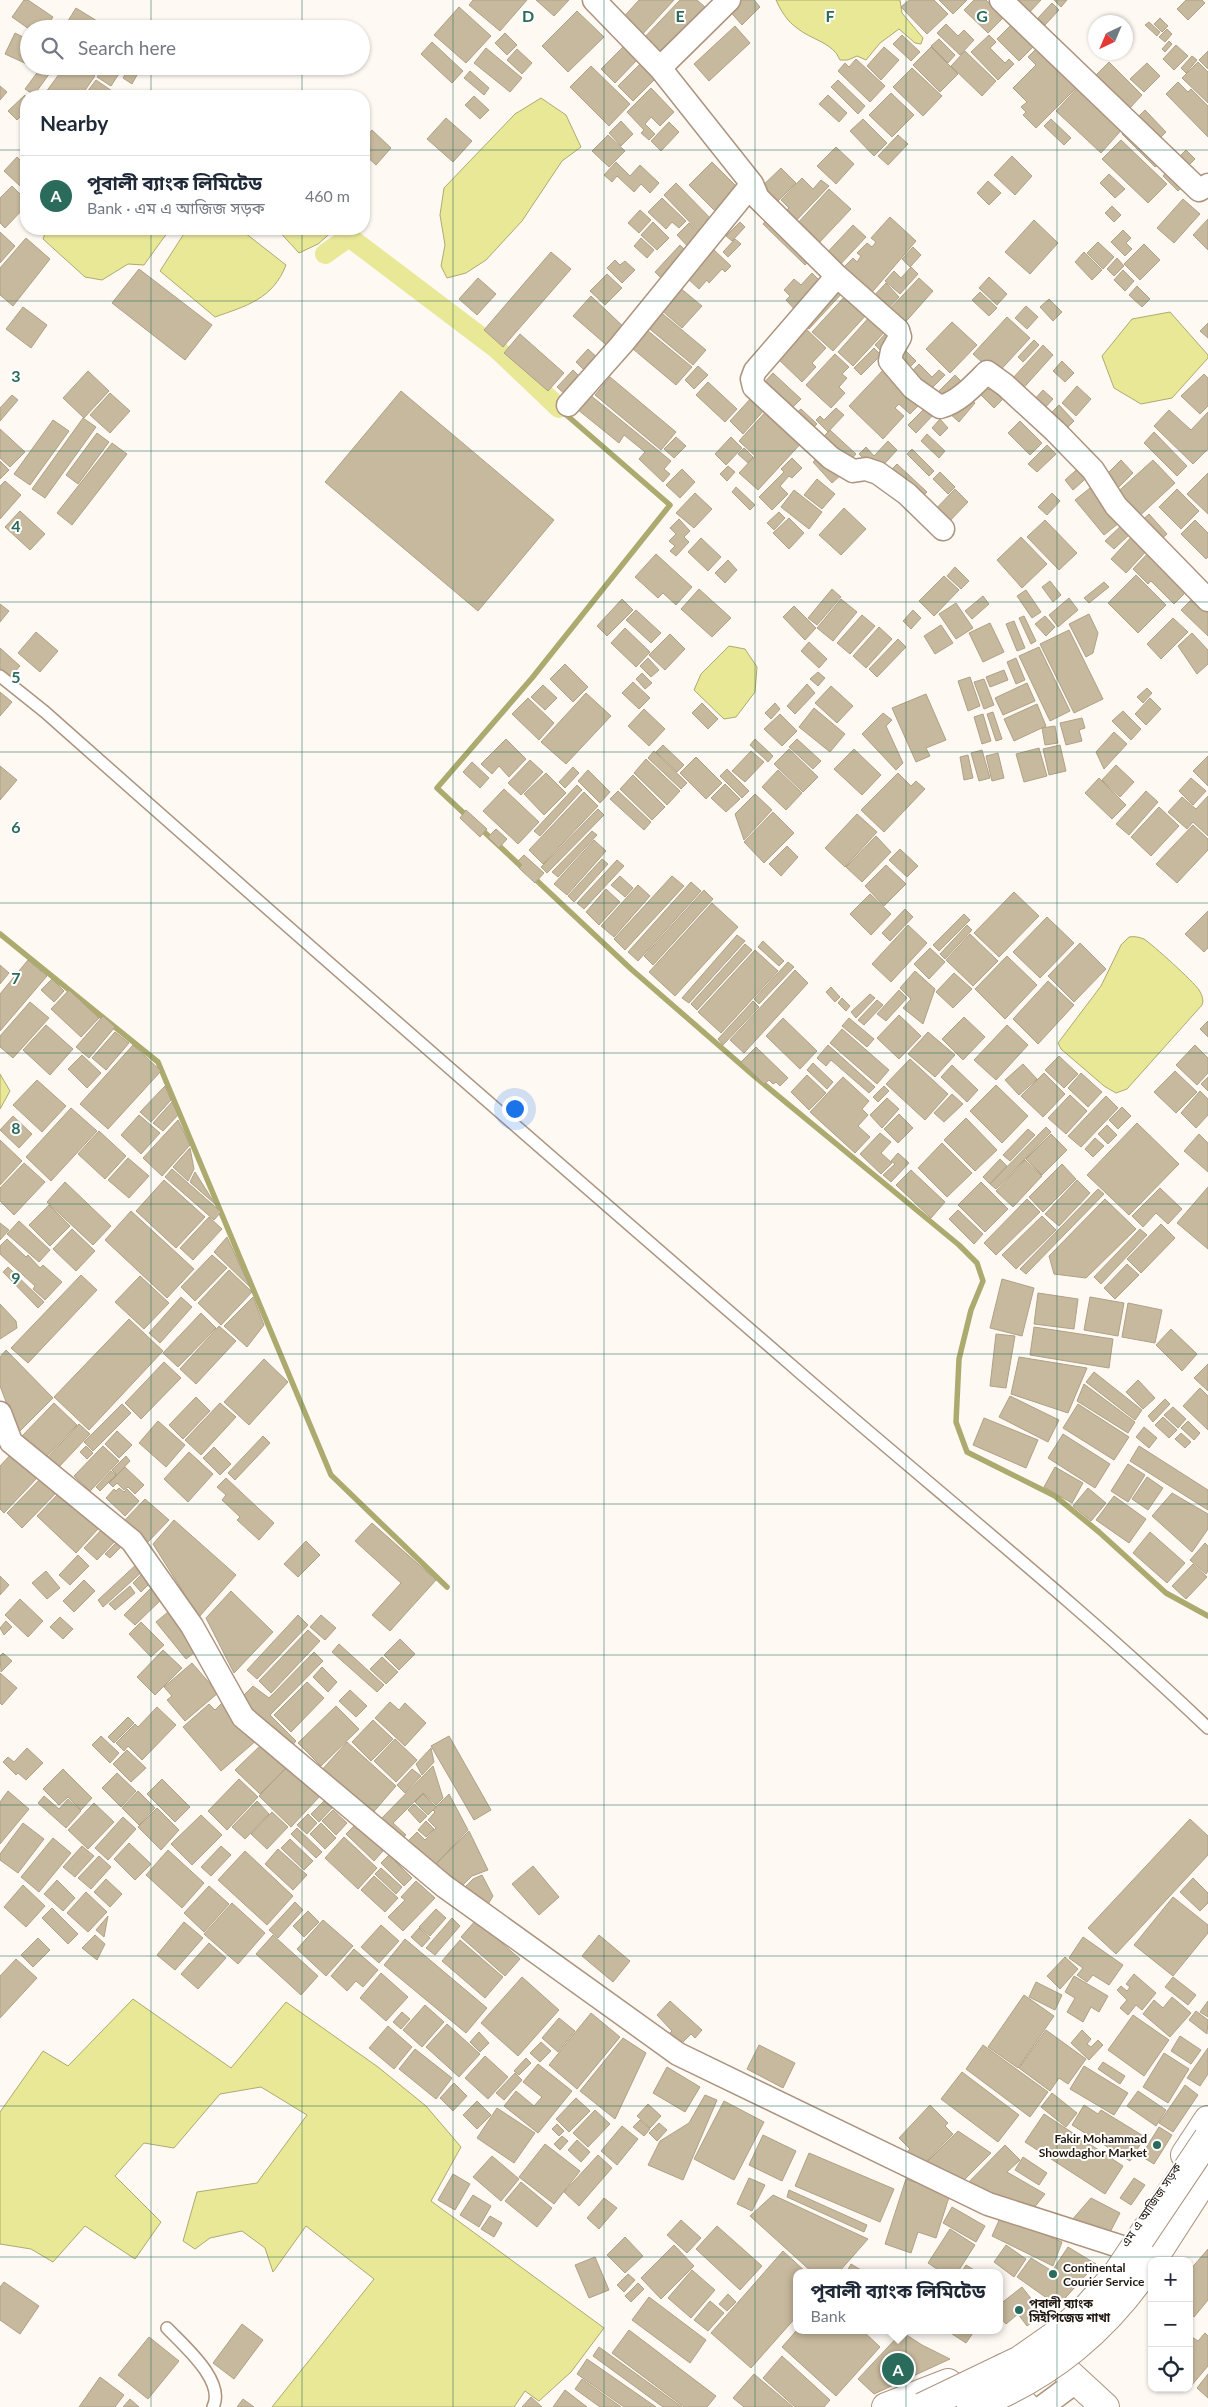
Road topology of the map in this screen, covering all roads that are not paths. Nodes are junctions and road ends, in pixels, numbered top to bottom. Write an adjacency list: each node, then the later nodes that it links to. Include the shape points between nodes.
1 (594, 0): 4 (street)
2 (729, 0): 4 (street)
3 (1001, 0): 6 (street, via 1199,190)
4 (660, 68): 5 (street)
5 (752, 184): 7 (street, via 758,198); 8 (street)
6 (1208, 185)
7 (836, 276): 9 (street, via 755,371 754,387 831,458 853,471 866,469 878,473 907,494); 10 (street, via 898,330 900,337 890,361 913,388 940,406 949,405 987,372 1055,431 1093,470 1116,506)
8 (568, 405)
9 (942, 528)
10 (1208, 600)
11 (0, 676): 14 (lane, via 46,712 486,1101 1132,1656)
12 (0, 1414): 13 (street)
13 (6, 1447): 19 (street, via 132,1541 192,1626 242,1717 444,1886 678,2054 988,2204)
14 (1208, 1728)
15 (1208, 2120): 19 (main road, এম এ আজিজ সড়ক)
16 (1208, 2138): 30 (main road, bridge, via 1116,2275 1087,2308 1020,2360)
17 (1208, 2174): 20 (main road)
18 (1208, 2198): 21 (main road)
19 (1122, 2247): 25 (main road, এম এ আজিজ সড়ক, via 1080,2298)
20 (1155, 2257)
21 (1170, 2257)
22 (1148, 2267): 31 (main road, bridge, via 1103,2323 1068,2354 1036,2375)
23 (1148, 2288): 26 (main road)
24 (167, 2328): 28 (lane, via 210,2376 215,2390)
25 (1000, 2360): 27 (main road); 29 (main road, এম এ আজিজ সড়ক)
26 (1071, 2376): 27 (main road); 32 (main road)
27 (1022, 2405)
28 (213, 2407)
29 (886, 2407)
30 (922, 2407)
31 (971, 2407)
32 (1105, 2407)

